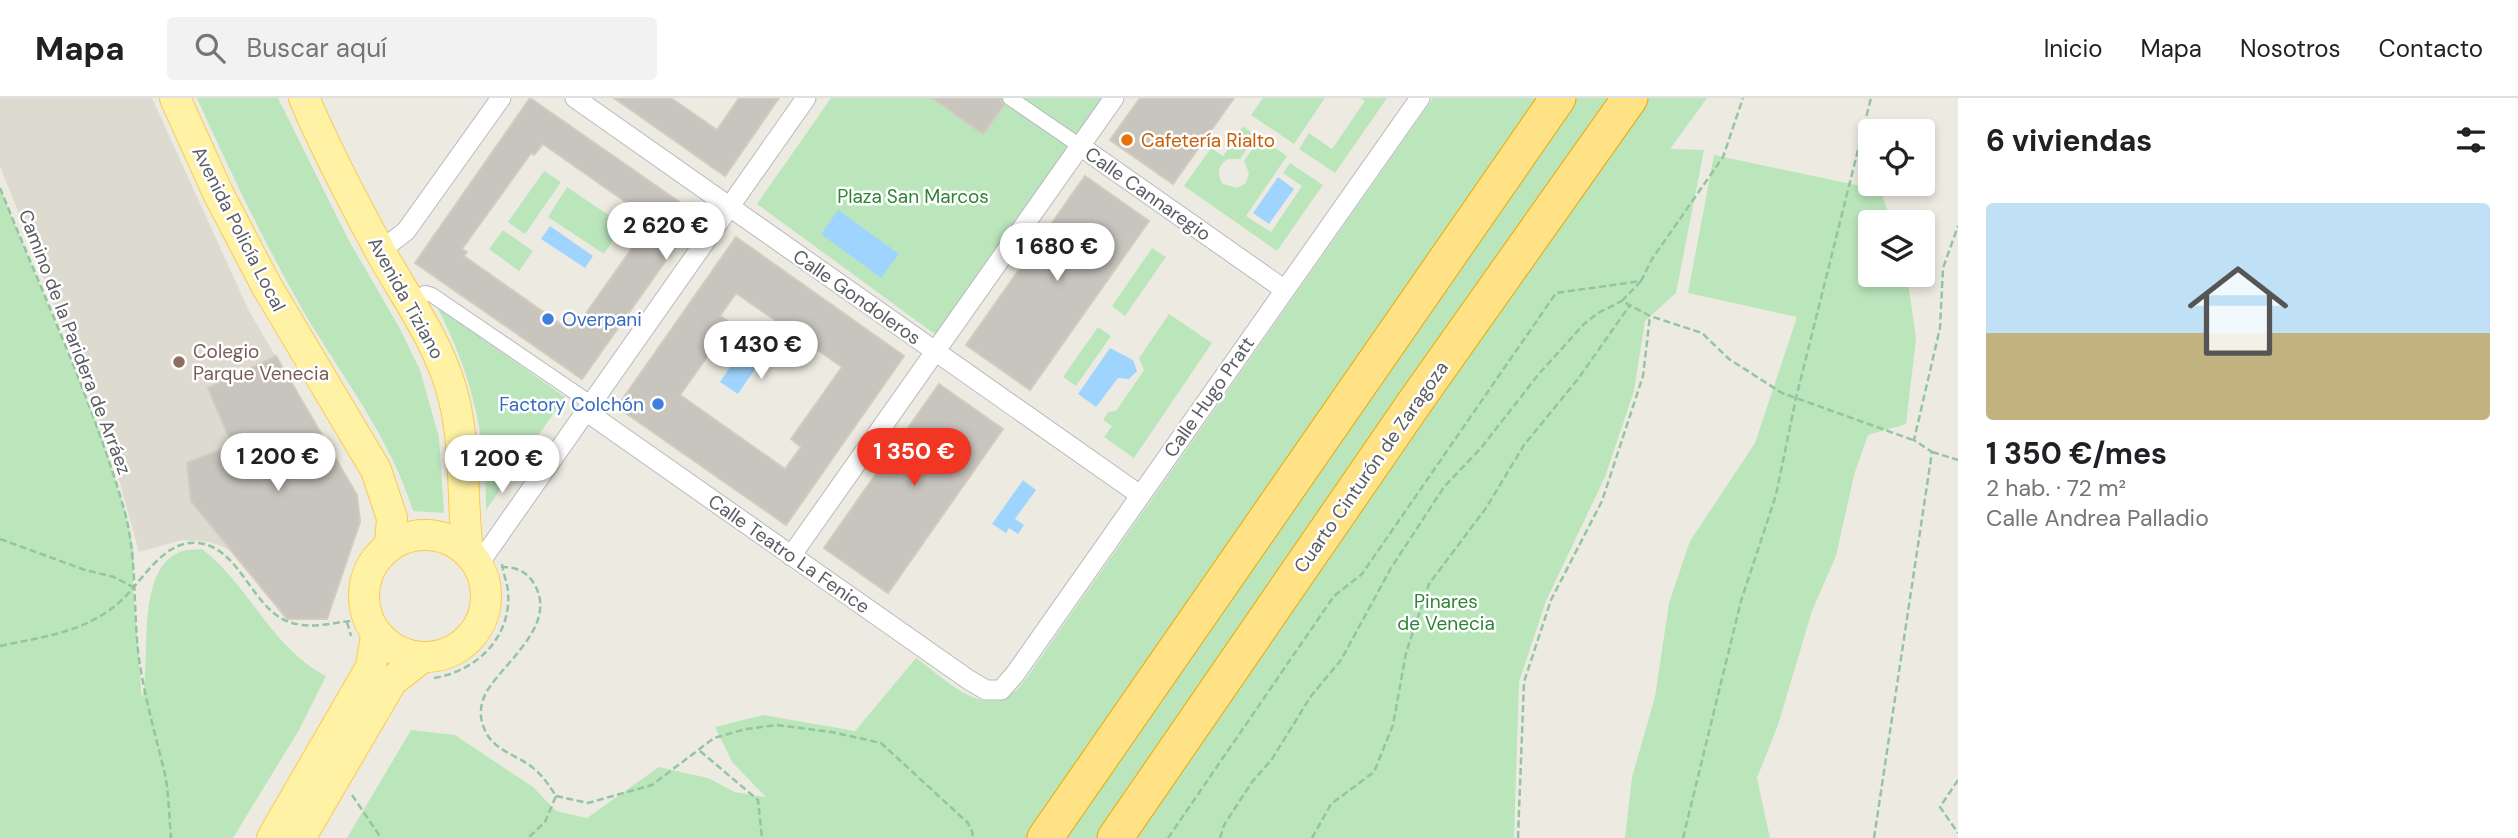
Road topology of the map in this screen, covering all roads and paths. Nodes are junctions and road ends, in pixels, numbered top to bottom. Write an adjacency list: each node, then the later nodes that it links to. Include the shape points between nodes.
1 (175, 98): 32 (main road, Avenida Policía Local, via 266,285 376,470 392,518)
2 (304, 98): 17 (main road, Avenida Tiziano)
3 (501, 98): 17 (street, via 406,231)
4 (575, 98): 15 (street, Calle Gondoleros)
5 (806, 98): 15 (street)
6 (1010, 98): 13 (street, Calle Cannaregio)
7 (1114, 98): 13 (street)
8 (1420, 98): 19 (street, Calle Hugo Pratt)
9 (1558, 98): 52 (highway)
10 (1630, 98): 53 (highway, Cuarto Cinturón de Zaragoza)
11 (1743, 98): 18 (path, via 1723,157)
12 (1871, 98): 25 (path)
13 (1080, 146): 19 (street, Calle Cannaregio); 24 (street)
14 (0, 188): 35 (path, Camino de la Paridera de Arráez, via 99,429 125,511 134,553)
15 (729, 206): 24 (street, Calle Gondoleros); 26 (street)
16 (1958, 226): 27 (path, via 1943,268 1940,328)
17 (380, 251): 21 (main road, Avenida Tiziano)
18 (1641, 281): 20 (path); 54 (path, via 1556,293 1363,575 1335,596)
19 (1285, 290): 30 (street, Calle Hugo Pratt)
20 (1622, 301): 22 (path); 55 (path, via 1584,324 1444,487 1391,568 1341,660 1252,782)
21 (410, 302): 26 (street, Calle Teatro La Fenice, via 425,293 432,295); 34 (main road, Avenida Tiziano, via 437,348 452,390)
22 (1630, 305): 23 (path); 56 (path, via 1524,445 1486,508 1429,584 1406,653 1393,724 1374,772 1331,804)
23 (1650, 316): 25 (path, via 1702,333 1729,359); 57 (path, via 1643,376 1602,501 1550,600 1524,682)
24 (935, 351): 30 (street, Calle Gondoleros); 33 (street)
25 (1796, 398): 27 (path); 58 (path, via 1776,495 1738,613)
26 (589, 408): 33 (street, Calle Teatro La Fenice); 34 (street)
27 (1914, 440): 28 (path)
28 (1932, 453): 29 (path); 59 (path)
29 (1958, 460)
30 (1140, 495): 39 (street, Calle Hugo Pratt, via 1006,687)
31 (0, 539): 35 (path)
32 (390, 545): 34 (main road, via 424,536 442,538); 36 (main road, via 370,570 365,586)
33 (791, 556): 39 (street, Calle Teatro La Fenice, via 978,685)
34 (486, 563): 38 (main road, via 486,603 476,631); 38 (path, via 508,590 507,611 494,643 459,673); 43 (path, via 515,568 529,576 537,588 539,609 525,645 488,689 480,709 483,727 493,744 531,766)
35 (133, 587): 36 (path, via 172,549 198,543 228,559 279,617 303,625); 37 (path, via 116,606 75,630); 45 (path, Camino de la Paridera de Arráez, via 138,653 164,771)
36 (372, 627): 38 (main road); 46 (main road, via 370,667)
37 (0, 646)
38 (428, 668): 47 (main road, via 392,681)
39 (994, 691)
40 (700, 751): 43 (path, via 652,785 588,803); 50 (path, via 758,800); 51 (path, via 715,738 777,725 881,743 968,823)
41 (1958, 780): 44 (path, via 1940,807)
42 (350, 792): 48 (path)
43 (556, 796): 49 (path, via 545,822)
44 (1958, 832)
45 (171, 838)
46 (272, 838)
47 (300, 838)
48 (381, 838)
49 (528, 838)
50 (762, 838)
51 (970, 838)
52 (1045, 838)
53 (1115, 838)
54 (1168, 838)
55 (1220, 838)
56 (1312, 838)
57 (1518, 838)
58 (1684, 838)
59 (1874, 838)

